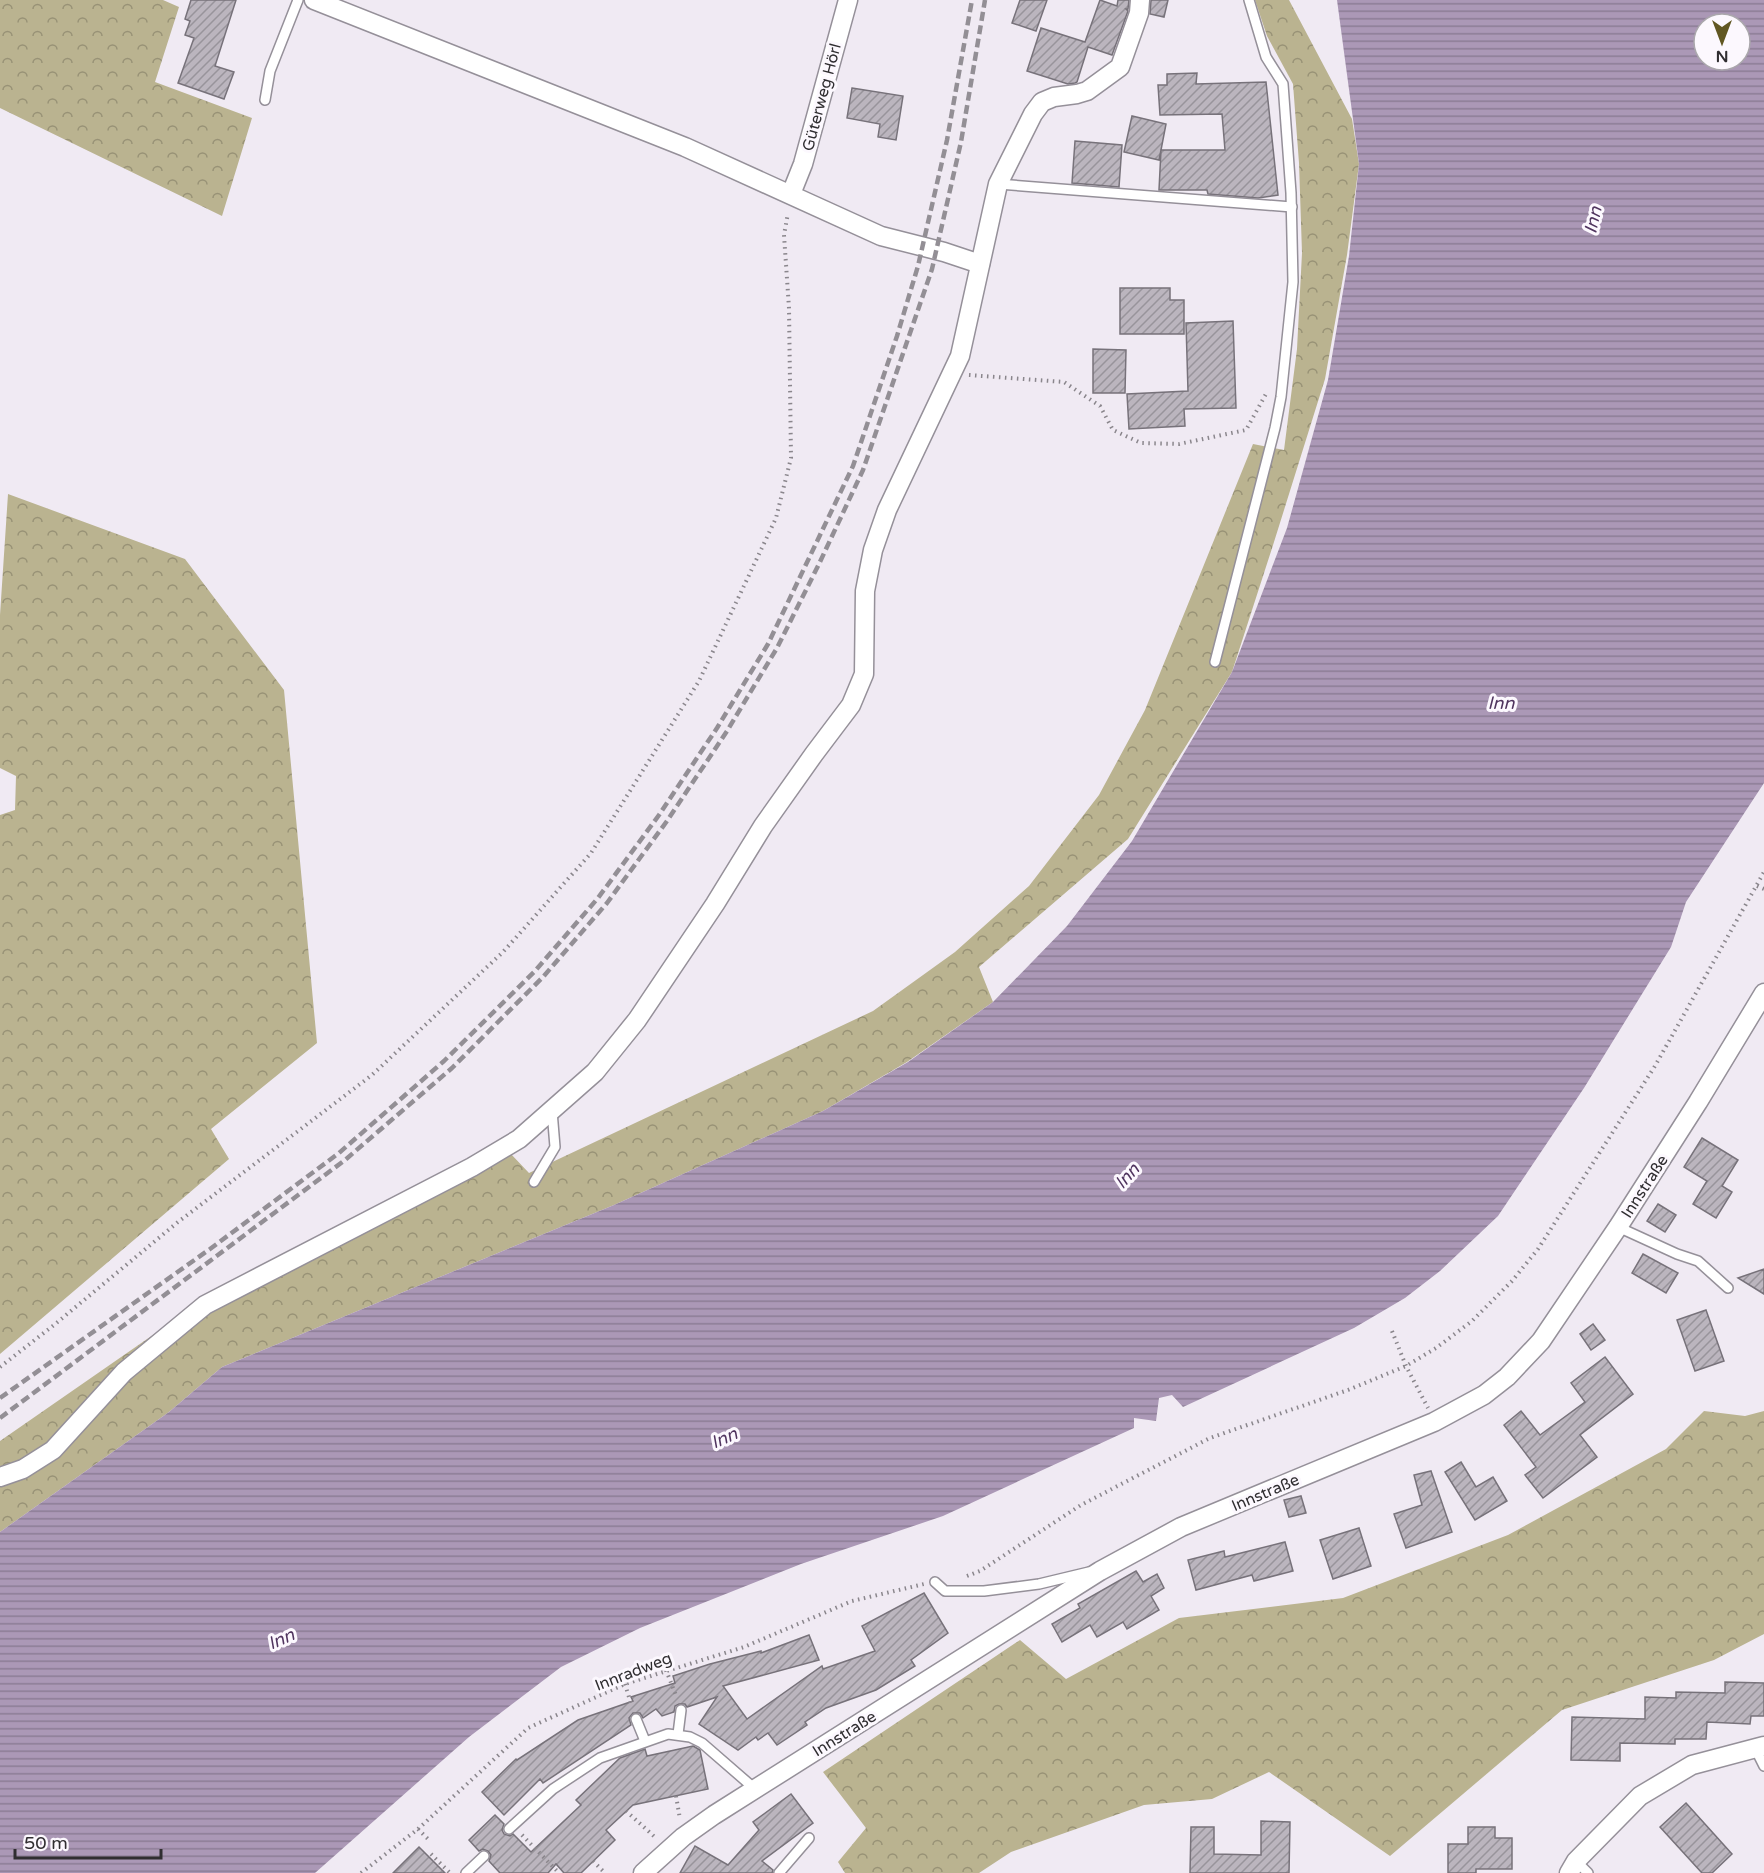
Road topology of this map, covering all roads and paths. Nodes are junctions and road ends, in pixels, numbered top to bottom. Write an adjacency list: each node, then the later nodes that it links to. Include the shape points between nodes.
1 (298, 0): 6 (lane, via 270,71)
2 (314, 0): 8 (street, via 685,147)
3 (848, 0): 8 (street, Güterweg Hörl, via 803,164)
4 (1140, 0): 7 (street, via 1120,67 1087,91 1042,102 1032,114)
5 (1249, 0): 9 (lane, via 1266,57 1283,84)
6 (265, 100)
7 (998, 184): 9 (lane); 10 (street)
8 (791, 194): 10 (street, via 881,236); 24 (path, via 784,236 791,458 776,518 699,681 591,853 503,952 372,1075 178,1222)
9 (1292, 207): 13 (lane, via 1293,282 1281,397)
10 (980, 264): 11 (street)
11 (953, 373): 12 (path, via 1064,382 1100,406 1113,430 1141,443 1179,444 1246,430); 18 (street, via 887,510 873,550 865,591 864,674 851,705 763,826 637,1020 595,1071)
12 (1268, 390)
13 (1215, 662)
14 (1764, 872): 15 (path, Innradweg)
15 (1757, 886): 16 (path); 23 (path, Innradweg, via 1655,1066 1538,1249 1472,1321)
16 (1764, 889)
17 (1764, 993): 20 (street, Innstraße)
18 (552, 1111): 19 (lane, via 555,1147); 26 (street, via 519,1139 472,1167 205,1305 124,1372 53,1450 23,1469)
19 (534, 1182)
20 (1618, 1227): 21 (lane, via 1698,1261); 27 (street, Innstraße, via 1541,1341 1484,1395 1434,1422 1181,1527)
21 (1728, 1288)
22 (1392, 1330): 23 (path)
23 (1406, 1366): 25 (path); 28 (path, Innradweg, via 1210,1438 1081,1505 980,1571 960,1579)
24 (0, 1367)
25 (1428, 1408)
26 (0, 1477)
27 (1100, 1571): 28 (lane, via 984,1591 945,1592); 38 (street, Innstraße)
28 (935, 1582): 29 (path, Innradweg, via 852,1601 744,1647)
29 (666, 1670): 30 (path, Innradweg); 32 (path)
30 (624, 1684): 31 (path); 41 (path, Innradweg, via 528,1728)
31 (630, 1699)
32 (681, 1710): 34 (lane)
33 (636, 1719): 35 (lane)
34 (678, 1734): 35 (lane); 38 (lane, via 702,1743)
35 (645, 1741): 40 (lane, via 600,1758 553,1789)
36 (1760, 1747): 37 (lane); 48 (street, via 1692,1765 1640,1796)
37 (1764, 1766)
38 (755, 1789): 44 (street, Innstraße)
39 (626, 1811): 44 (path)
40 (510, 1827): 52 (path)
41 (417, 1829): 43 (path); 49 (path, Innradweg)
42 (809, 1838): 55 (lane)
43 (429, 1839)
44 (668, 1850): 54 (street, Innstraße)
45 (431, 1854): 50 (path)
46 (484, 1856): 51 (lane)
47 (593, 1861): 53 (path)
48 (1578, 1869)
49 (361, 1873)
50 (450, 1873)
51 (466, 1873)
52 (560, 1873)
53 (605, 1873)
54 (643, 1873)
55 (778, 1873)

